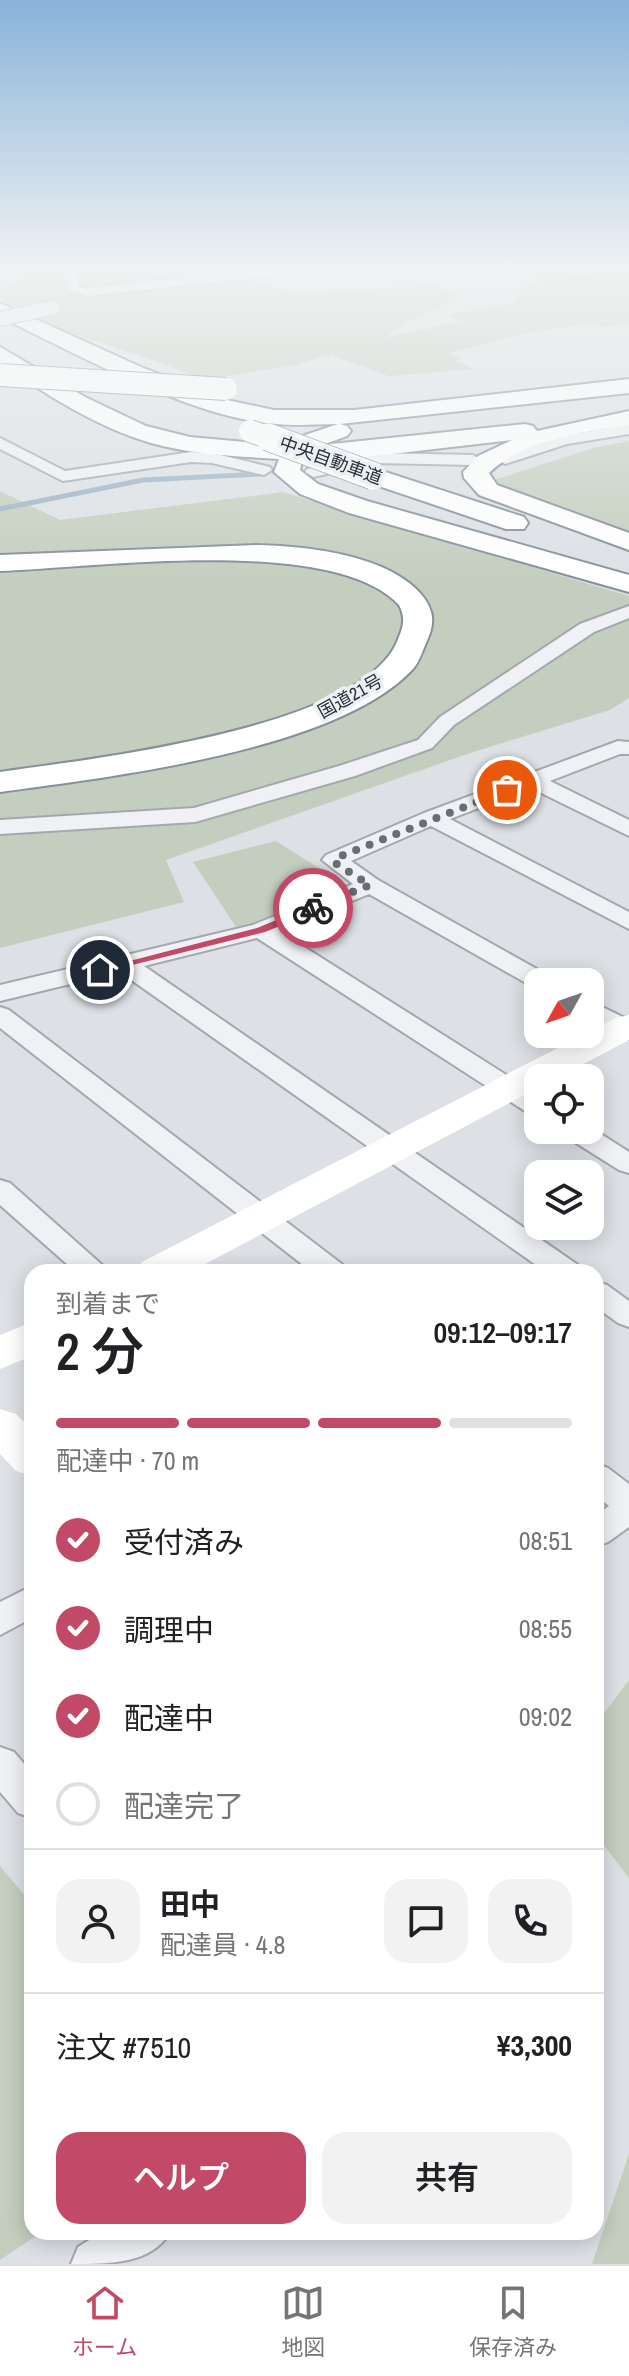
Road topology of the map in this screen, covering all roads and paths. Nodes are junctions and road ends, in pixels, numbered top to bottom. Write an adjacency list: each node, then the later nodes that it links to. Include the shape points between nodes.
1 (26, 371): 20 (highway, via 125,427 162,438)
2 (84, 371): 12 (highway)
3 (108, 371): 18 (highway, 中央自動車道)
4 (130, 371): 13 (highway, via 220,405 274,417 315,419)
5 (583, 371): 10 (highway)
6 (0, 375): 9 (highway, bridge)
7 (507, 377): 10 (highway)
8 (629, 386): 13 (highway)
9 (256, 391)
10 (414, 391): 11 (highway)
11 (358, 394)
12 (164, 408)
13 (434, 409): 29 (highway, via 309,442 293,454 287,472 333,499)
14 (629, 418): 16 (highway)
15 (192, 420): 18 (highway, 中央自動車道)
16 (599, 422): 20 (highway); 25 (highway, via 497,455 481,464 477,478 488,490)
17 (629, 429): 21 (street, via 564,440)
18 (242, 434): 24 (highway, 中央自動車道)
19 (0, 443): 23 (street, via 63,476 191,457)
20 (300, 459): 22 (street)
21 (505, 459)
22 (473, 460)
23 (264, 470)
24 (364, 478): 26 (highway, 中央自動車道); 28 (highway, 中央自動車道)
25 (629, 542)
26 (629, 558)
27 (0, 563): 33 (highway, 国道21号, via 240,553 295,556 337,563 381,579 410,597 420,618 418,642 401,665 375,685 297,723 179,755)
28 (629, 570)
29 (629, 584)
30 (629, 612): 35 (street, via 587,628 447,721 425,744 347,771 195,815)
31 (629, 748): 32 (street, via 618,747)
32 (532, 780): 34 (street); 36 (street)
33 (0, 782)
34 (432, 818): 37 (street, via 334,860); 38 (street)
35 (0, 827)
36 (629, 829)
37 (370, 885): 39 (street); 41 (street)
38 (629, 922)
39 (261, 930): 40 (street); 47 (street)
40 (125, 964): 42 (street); 49 (street)
41 (524, 972)
42 (0, 993)
43 (0, 1015): 52 (street)
44 (604, 1016): 45 (street)
45 (627, 1028): 46 (street)
46 (574, 1064)
47 (524, 1098): 49 (street)
48 (597, 1144): 50 (street)
49 (394, 1150): 52 (street); 56 (street)
50 (629, 1164)
51 (0, 1189): 53 (street)
52 (263, 1218): 54 (street); 55 (street)
53 (86, 1264)
54 (173, 1264)
55 (322, 1264)
56 (556, 1264)
57 (604, 1298): 58 (street)
58 (629, 1316)
59 (24, 1341): 60 (street)
60 (0, 1354)
61 (0, 1425): 62 (street)
62 (24, 1450)
63 (604, 1483): 64 (street)
64 (629, 1503)
65 (629, 1509): 66 (street)
66 (604, 1527)
67 (24, 1605): 68 (street)
68 (0, 1620)
69 (0, 1764): 70 (street)
70 (24, 1792)
71 (133, 2240): 72 (street)
72 (95, 2264)

